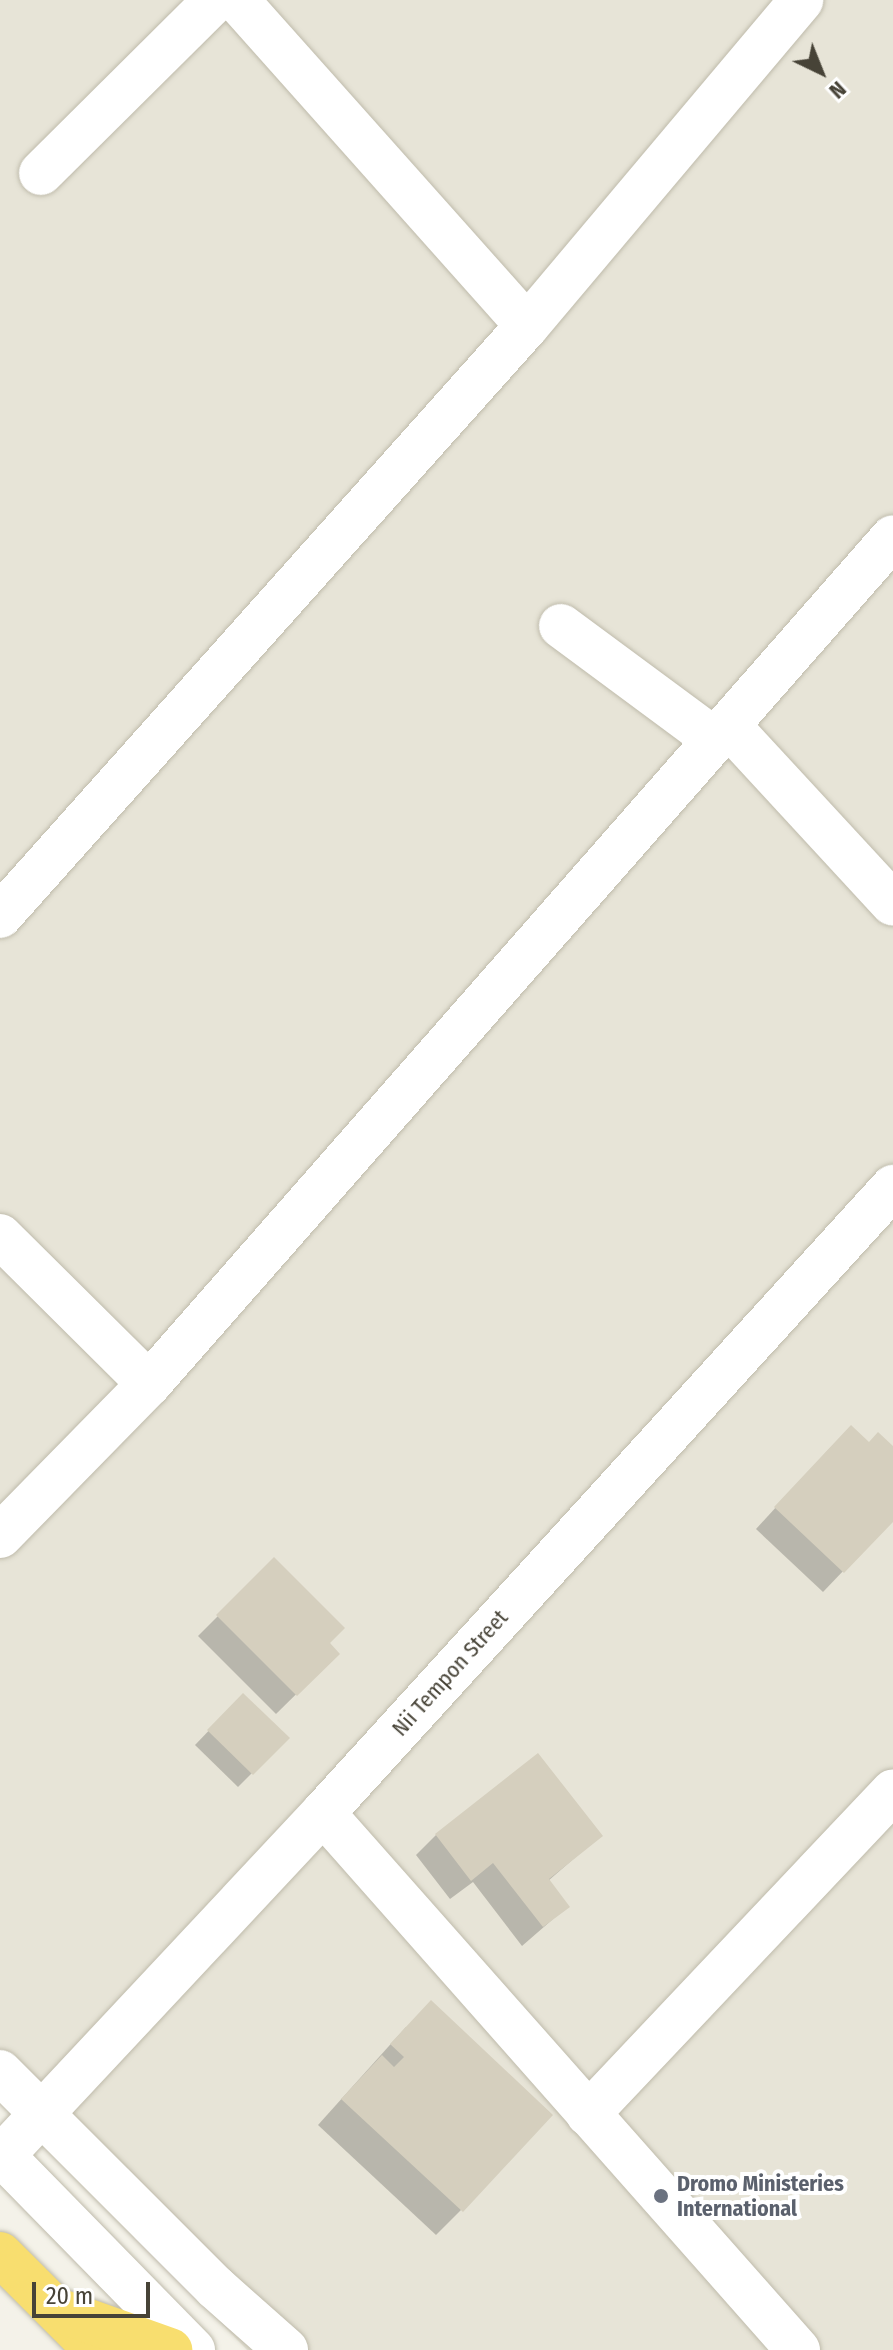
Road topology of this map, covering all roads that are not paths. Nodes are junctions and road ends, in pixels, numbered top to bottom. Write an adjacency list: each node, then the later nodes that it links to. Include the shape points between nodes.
1 (215, 0): 4 (street)
2 (237, 0): 5 (street)
3 (798, 1): 5 (street)
4 (41, 173)
5 (527, 326): 10 (street)
6 (888, 553): 8 (street)
7 (561, 626): 8 (street)
8 (722, 733): 9 (street); 13 (street)
9 (893, 904)
10 (0, 916)
11 (893, 1187): 16 (street, Nii Tempon Street)
12 (0, 1236): 13 (street)
13 (149, 1384): 14 (street)
14 (0, 1536)
15 (893, 1791): 19 (street)
16 (323, 1813): 18 (street, Nii Tempon Street); 19 (street)
17 (0, 2072): 18 (street)
18 (41, 2114): 20 (street, Nii Tempon Street); 26 (street)
19 (588, 2114): 27 (street)
20 (1, 2154): 25 (street)
21 (0, 2254): 22 (highway)
22 (59, 2311): 23 (highway); 24 (highway)
23 (96, 2350)
24 (170, 2350)
25 (193, 2350)
26 (286, 2350)
27 (798, 2350)

